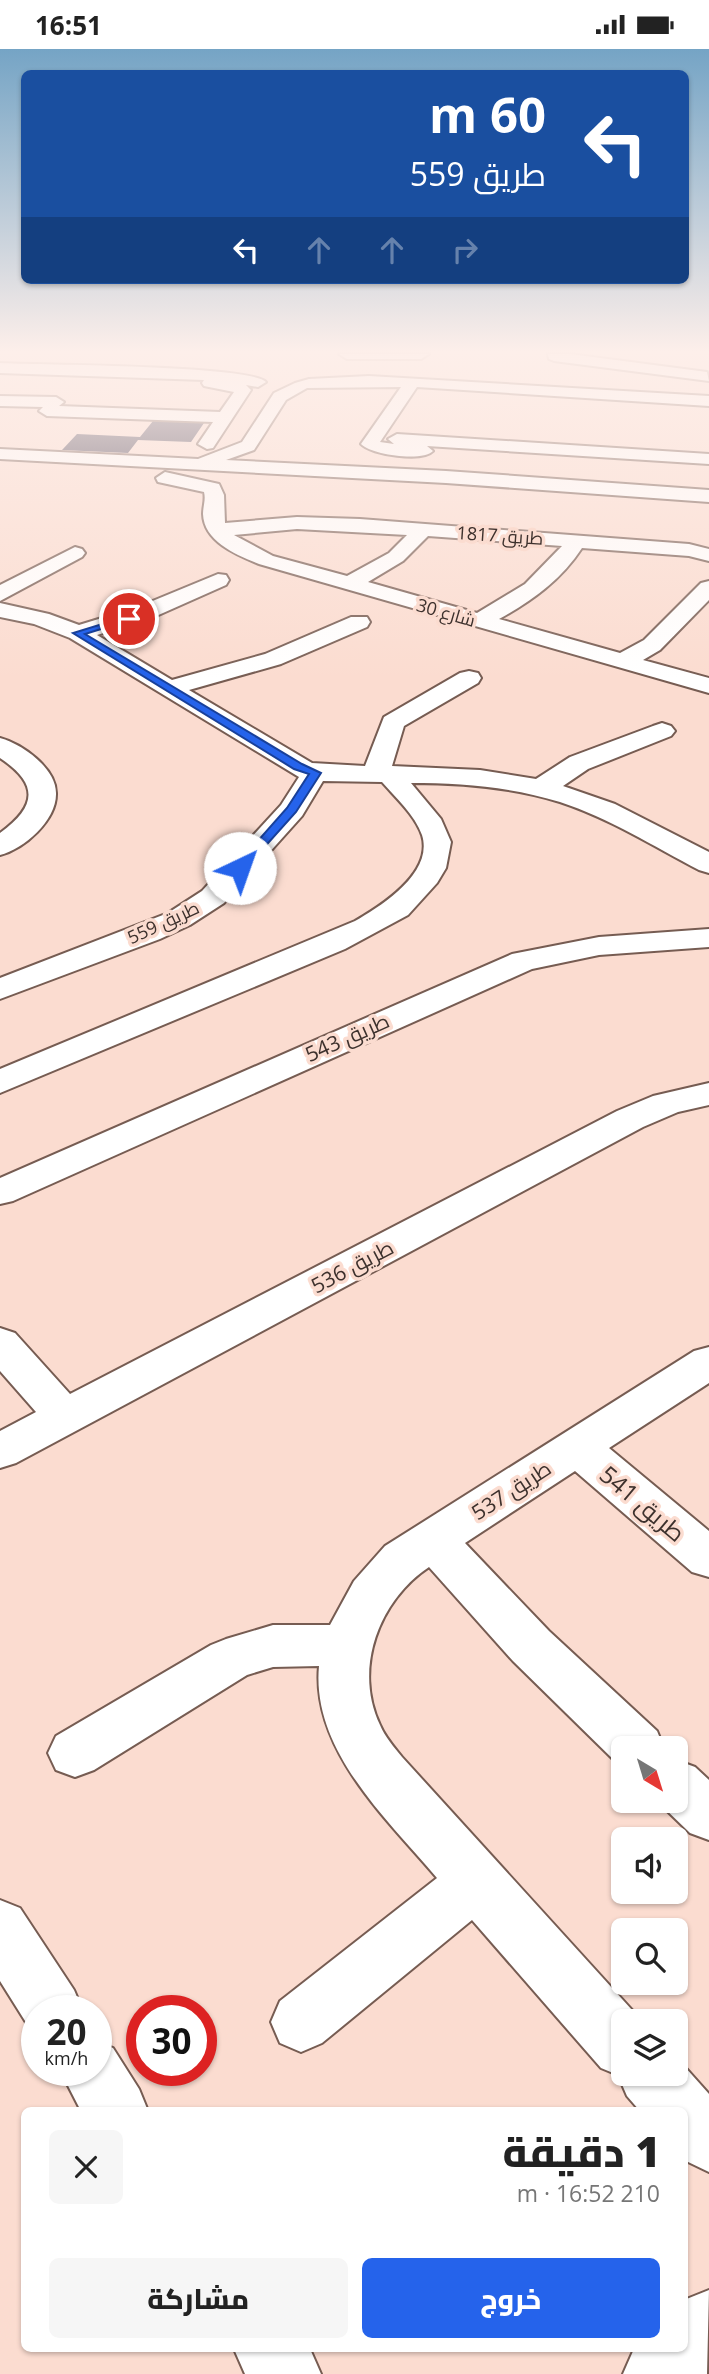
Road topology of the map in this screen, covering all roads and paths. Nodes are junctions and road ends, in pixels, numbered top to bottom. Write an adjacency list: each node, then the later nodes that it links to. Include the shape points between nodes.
1 (170, 462): 5 (street)
2 (193, 462): 5 (street)
3 (270, 462): 8 (street)
4 (605, 462): 7 (street)
5 (183, 464): 8 (street)
6 (0, 465): 10 (street)
7 (658, 467): 9 (street); 11 (street, via 658,476)
8 (295, 469): 14 (street)
9 (709, 471)
10 (144, 473): 12 (street); 15 (street, via 208,486)
11 (709, 481)
12 (331, 482): 13 (street); 16 (street)
13 (255, 486)
14 (709, 496)
15 (231, 500): 17 (street, طريق 1817); 20 (street, via 213,519)
16 (709, 506)
17 (362, 520): 19 (street, طريق 1817); 20 (street, طريق 1817); 21 (street, طريق 1817)
18 (688, 527): 21 (street, طريق 1817, via 687,534 680,536)
19 (424, 529): 22 (street, طريق 1817); 26 (street, via 396,558)
20 (218, 530): 26 (street, شارع 30, via 244,551 266,561)
21 (626, 539): 22 (street, طريق 1817); 24 (street, طريق 1817)
22 (576, 541): 30 (street, طريق 1817, via 559,564 524,594)
23 (75, 553): 28 (street)
24 (709, 555)
25 (218, 580): 32 (street, via 146,612)
26 (348, 585): 30 (street, شارع 30)
27 (709, 588): 33 (street, via 652,645)
28 (0, 594)
29 (0, 610): 32 (street)
30 (478, 621): 33 (street, شارع 30)
31 (359, 622): 36 (street, via 273,659)
32 (78, 633): 36 (street)
33 (623, 661): 35 (street, شارع 30)
34 (469, 678): 40 (street, via 393,722)
35 (709, 686)
36 (170, 688): 39 (street)
37 (662, 731): 41 (street, via 579,763)
38 (0, 747): 42 (street, via 37,775 44,802 34,817)
39 (315, 773): 40 (street); 45 (street, طريق 559, via 292,810 213,898 149,932)
40 (383, 775): 41 (street, via 488,780); 46 (street, via 423,814 437,839 434,861 402,905 334,941)
41 (541, 788): 43 (street, via 592,804)
42 (0, 846)
43 (709, 864)
44 (709, 938): 48 (street, طريق 543, via 599,946 523,961)
45 (0, 989)
46 (0, 1082)
47 (709, 1094): 51 (street, طريق 536, via 630,1119)
48 (0, 1192)
49 (0, 1343): 51 (street)
50 (709, 1362): 52 (street, طريق 537)
51 (65, 1417): 53 (street, طريق 536)
52 (578, 1447): 54 (street, طريق 537); 55 (street, طريق 541)
53 (0, 1451)
54 (433, 1540): 56 (street, طريق 537, via 402,1560 376,1585 358,1614); 57 (street, via 531,1646)
55 (709, 1558)
56 (347, 1647): 58 (street, via 277,1644 252,1649); 61 (street, طريق 537, via 345,1684 352,1722 371,1758)
57 (625, 1736)
58 (75, 1753)
59 (688, 1795): 60 (street)
60 (709, 1815)
61 (475, 1883): 64 (street); 65 (street, طريق 537)
62 (0, 1928): 63 (street)
63 (43, 1995)
64 (301, 2022)
65 (611, 2033)
66 (101, 2086): 68 (street)
67 (660, 2086): 69 (street)
68 (114, 2107)
69 (679, 2107)
70 (688, 2117): 71 (street)
71 (709, 2140)
72 (709, 2324): 73 (street)
73 (688, 2345)
74 (272, 2352): 76 (street)
75 (680, 2352): 77 (street)
76 (286, 2374)
77 (658, 2374)

